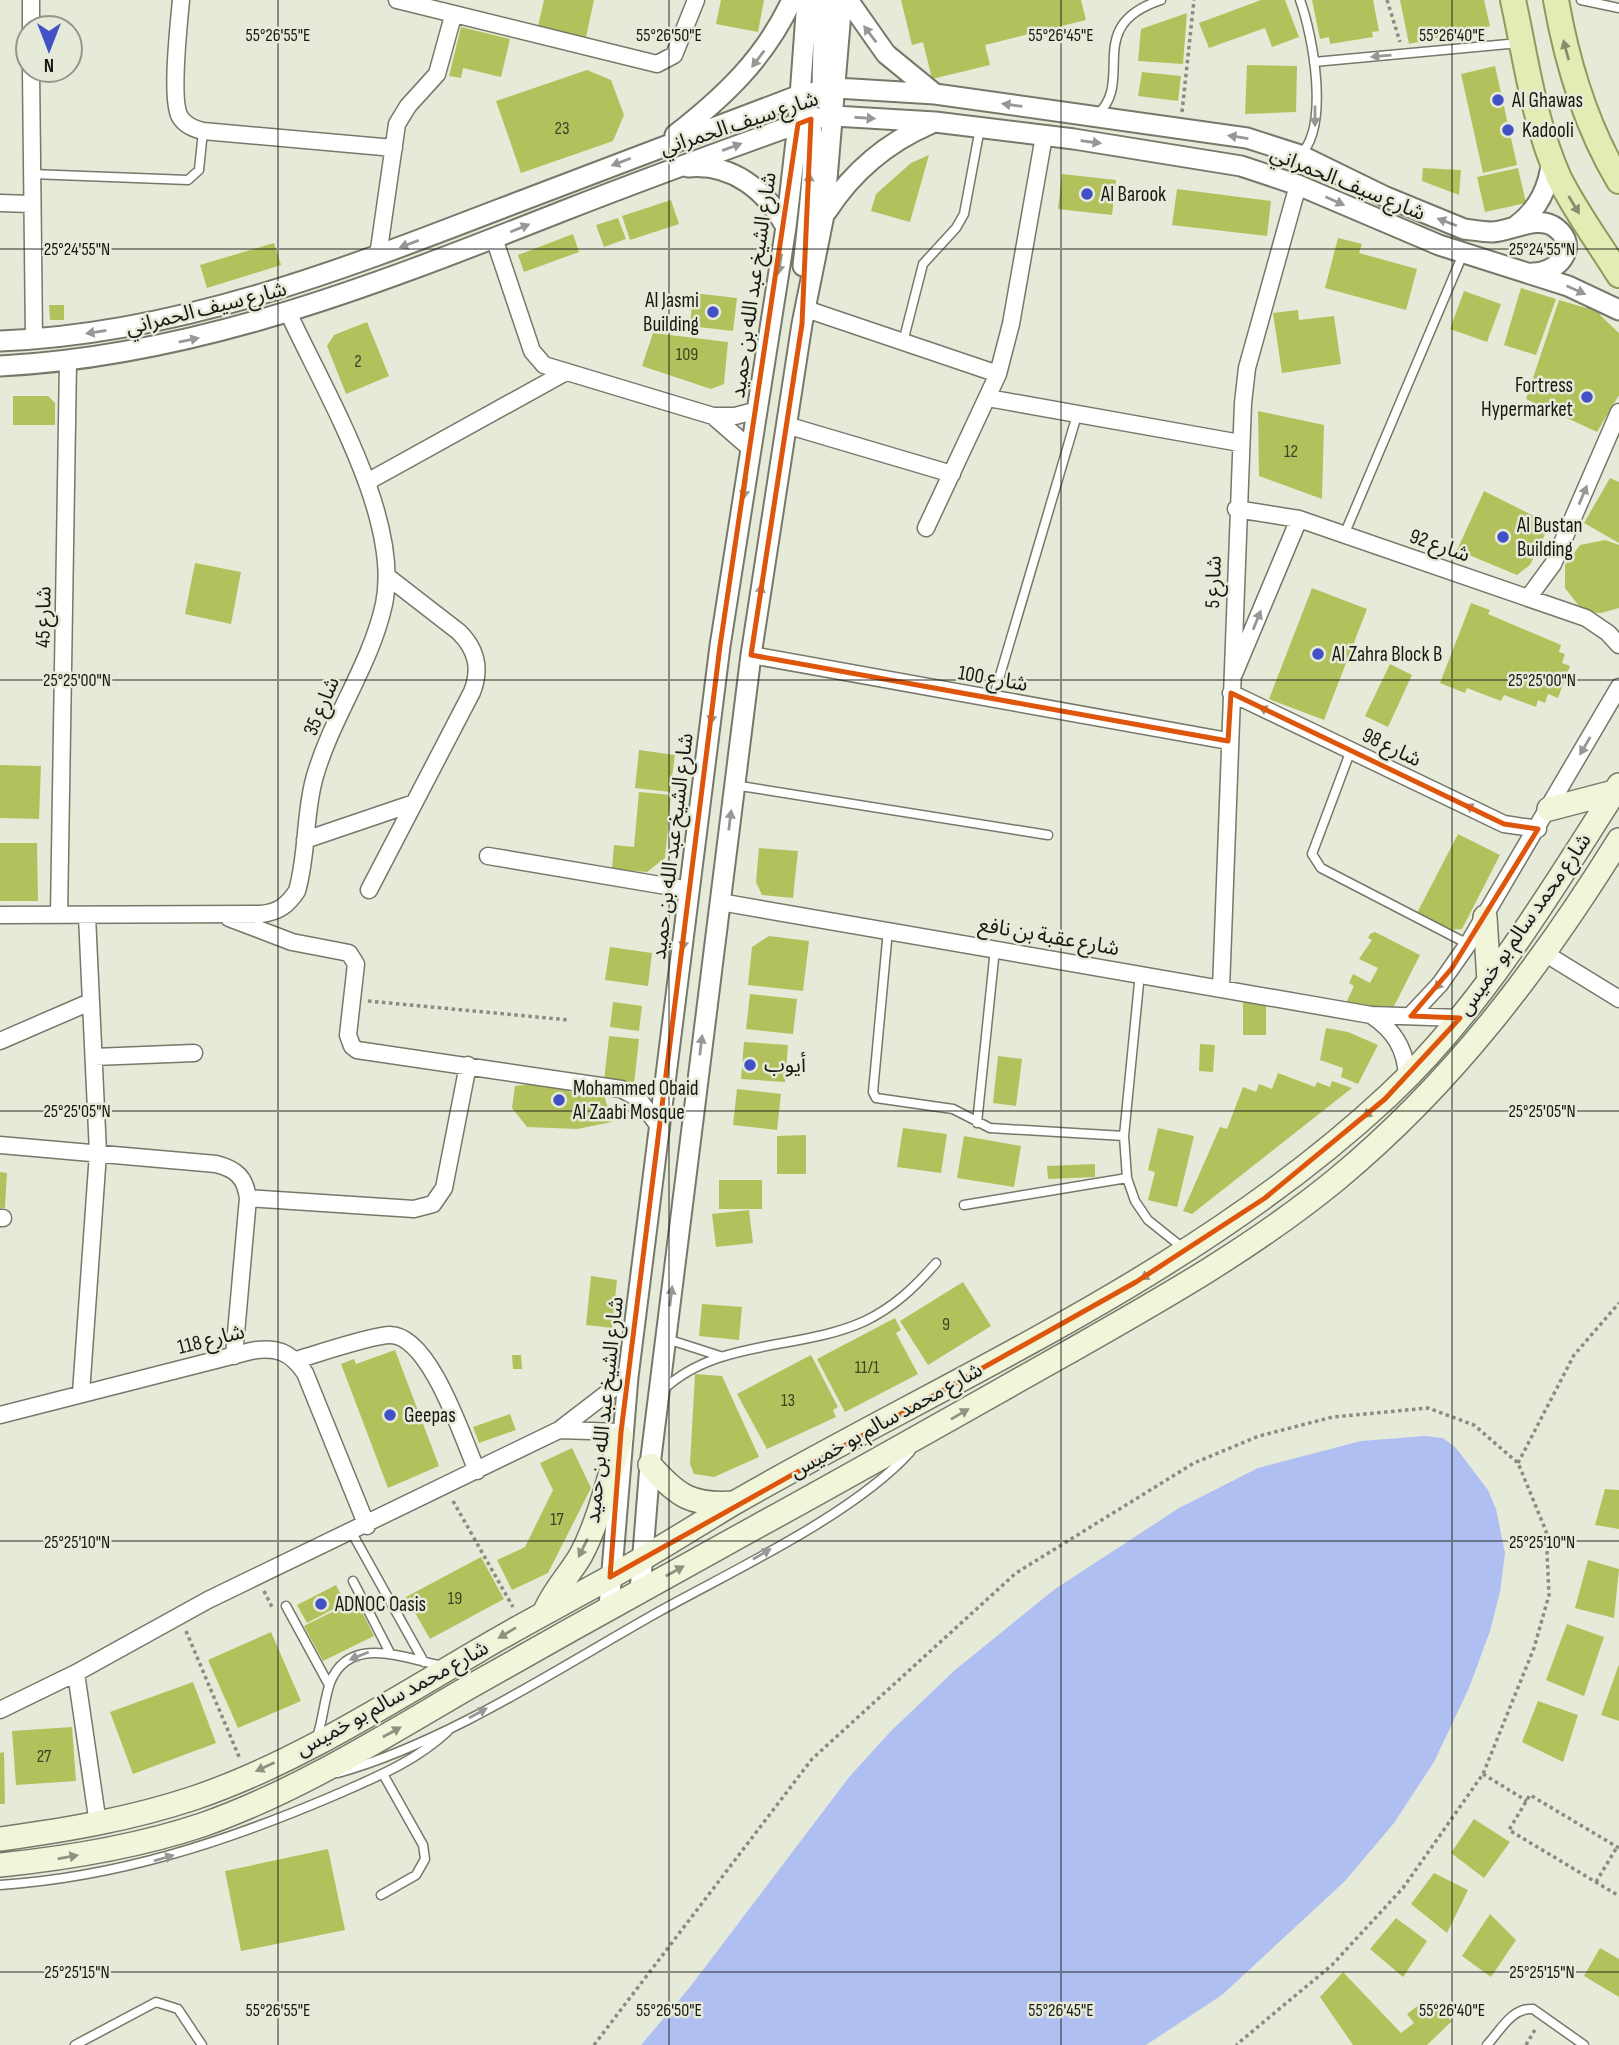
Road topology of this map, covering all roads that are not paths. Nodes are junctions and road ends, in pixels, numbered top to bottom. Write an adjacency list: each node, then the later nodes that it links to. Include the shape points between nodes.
1 (181, 0): 27 (street, via 177,108 186,123)
2 (397, 0): 15 (street)
3 (696, 0): 15 (street, via 674,55 657,64)
4 (792, 0): 29 (street, one-way to 29, via 750,69)
5 (807, 0): 21 (street)
6 (824, 0): 19 (street)
7 (842, 0): 19 (street)
8 (848, 0): 20 (street, one-way to 8, via 886,54)
9 (1161, 0): 23 (lane, via 1136,10 1122,24 1115,44 1110,94)
10 (1300, 0): 17 (lane)
11 (1513, 0): 16 (main road)
12 (1556, 0): 34 (main road, one-way to 12, via 1585,111)
13 (1581, 0): 14 (lane)
14 (1619, 8)
15 (453, 16): 30 (street, via 437,74 401,115)
16 (1522, 43): 17 (lane, one-way to 17); 32 (main road)
17 (1314, 62): 31 (lane, one-way to 31, via 1315,127 1311,143)
18 (31, 84): 35 (street)
19 (829, 89): 20 (street, شارع سيف الحمراني); 21 (street, شارع سيف الحمراني); 22 (street)
20 (935, 94): 23 (street, شارع سيف الحمراني, one-way to 20)
21 (800, 95): 24 (street); 29 (street, شارع سيف الحمراني)
22 (834, 116): 24 (street, شارع سيف الحمراني); 25 (street, شارع سيف الحمراني, one-way to 25); 39 (street)
23 (1095, 117): 31 (street, شارع سيف الحمراني, one-way to 23, via 1247,138)
24 (804, 122): 33 (street, شارع سيف الحمراني, one-way to 24); 40 (street, شارع الشيخ عبد الله بن حميد); 49 (street, one-way to 24)
25 (934, 122): 26 (street, شارع سيف الحمراني); 39 (street, via 871,159)
26 (981, 128): 28 (street, شارع سيف الحمراني); 52 (lane, via 964,214 923,264)
27 (203, 131): 30 (street); 35 (lane, via 199,170 188,180)
28 (1044, 136): 36 (street, شارع سيف الحمراني, one-way to 36, via 1217,161); 56 (street)
29 (661, 146): 44 (street, شارع سيف الحمراني, one-way to 44)
30 (394, 148): 44 (street)
31 (1300, 155): 41 (street, شارع سيف الحمراني, one-way to 31, via 1493,232 1464,229)
32 (1552, 159): 41 (street, via 1538,205); 46 (main road, one-way to 46, via 1572,202)
33 (673, 168): 40 (street, via 713,167 733,174 765,196); 42 (street, شارع سيف الحمراني, one-way to 33)
34 (1618, 173)
35 (32, 174): 38 (street)
36 (1298, 184): 43 (street, شارع سيف الحمراني, one-way to 43); 63 (street, شارع 5, via 1247,368)
37 (0, 203): 38 (street)
38 (32, 204): 50 (street)
39 (824, 215): 49 (street)
40 (786, 227): 58 (street, شارع الشيخ عبد الله بن حميد, one-way to 58)
41 (1514, 228): 45 (street, شارع سيف الحمراني, via 1542,222 1563,234 1567,246 1557,268 1545,274)
42 (494, 239): 48 (street, شارع سيف الحمراني); 55 (street, via 531,351 544,365)
43 (1464, 253): 45 (street, شارع سيف الحمراني); 70 (lane)
44 (378, 256): 50 (street, شارع سيف الحمراني, one-way to 50, via 193,314)
45 (1532, 273): 47 (street, شارع سيف الحمراني, one-way to 47)
46 (1619, 275)
47 (1619, 310)
48 (288, 312): 53 (street, شارع سيف الحمراني, one-way to 48, via 200,337); 66 (street, شارع 35)
49 (804, 317): 52 (street); 62 (street)
50 (34, 340): 51 (street, شارع سيف الحمراني)
51 (0, 341)
52 (903, 342): 56 (street)
53 (68, 361): 54 (street, شارع سيف الحمراني); 92 (street, شارع 45)
54 (0, 366)
55 (566, 372): 61 (street); 66 (street)
56 (998, 374): 57 (street)
57 (988, 398): 60 (street); 65 (street)
58 (758, 410): 61 (street); 64 (street, شارع الشيخ عبد الله بن حميد)
59 (1619, 412): 72 (street, one-way to 59, via 1553,564)
60 (1077, 415): 63 (street); 77 (lane)
61 (713, 416): 64 (street)
62 (786, 425): 65 (street); 74 (street, one-way to 62)
63 (1240, 443): 67 (street, شارع 5)
64 (752, 450): 89 (street, شارع الشيخ عبد الله بن حميد, one-way to 89, via 720,646)
65 (952, 474): 69 (street)
66 (367, 482): 71 (street, شارع 35, via 386,548)
67 (1236, 509): 68 (street, شارع 92); 76 (street, شارع 5)
68 (1299, 519): 70 (street, شارع 92); 76 (street, one-way to 68)
69 (926, 527)
70 (1344, 535): 72 (street, شارع 92)
71 (388, 577): 82 (street, via 468,642 477,666 472,692); 85 (street, شارع 35, via 374,633 315,774)
72 (1528, 598): 73 (street, شارع 92, via 1586,618)
73 (1619, 645)
74 (751, 655): 77 (street, شارع 100); 80 (street)
75 (1619, 687): 83 (street, one-way to 83)
76 (1231, 688): 78 (street, شارع 5); 79 (street, شارع 98, one-way to 76)
77 (993, 699): 78 (street, شارع 100)
78 (1228, 741): 102 (street, شارع 5)
79 (1351, 750): 83 (street, شارع 98, one-way to 79, via 1504,824); 97 (lane, via 1312,854 1321,868)
80 (734, 785): 84 (lane); 90 (street, one-way to 80)
81 (1617, 789): 83 (main road); 101 (main road, شارع محمد سالم بو خميس)
82 (414, 803): 85 (street); 88 (street)
83 (1543, 819): 95 (street)
84 (1048, 835)
85 (304, 840): 94 (street, شارع 35, via 301,874 289,903 275,912)
86 (1619, 841): 99 (main road, شارع محمد سالم بو خميس)
87 (488, 856): 89 (street)
88 (369, 890)
89 (690, 890): 114 (street, شارع الشيخ عبد الله بن حميد, one-way to 114)
90 (720, 901): 96 (street, شارع عقبة بن نافع); 123 (street, one-way to 90)
91 (0, 915): 92 (street, شارع 35)
92 (59, 915): 93 (street, شارع 35)
93 (86, 916): 94 (street, شارع 35); 104 (street)
94 (222, 916): 111 (street, via 292,942 349,953 356,964 348,1035 357,1050)
95 (1485, 917): 97 (street); 101 (main road)
96 (888, 930): 98 (street, شارع عقبة بن نافع); 113 (lane, via 874,1096 883,1101 945,1107)
97 (1468, 944): 106 (street, one-way to 106)
98 (995, 948): 100 (street, شارع عقبة بن نافع); 113 (lane)
99 (1546, 954): 103 (street); 133 (main road, شارع محمد سالم بو خميس, one-way to 99, via 1222,1263 1285,1221 1413,1110 1470,1051)
100 (1140, 973): 102 (street, شارع عقبة بن نافع); 115 (lane)
101 (1489, 981): 107 (main road, شارع محمد سالم بو خميس)
102 (1221, 989): 105 (street, شارع عقبة بن نافع)
103 (1619, 999)
104 (90, 1002): 108 (street); 110 (street)
105 (1371, 1015): 106 (street, شارع عقبة بن نافع); 112 (street, via 1398,1041)
106 (1410, 1016): 107 (street, شارع عقبة بن نافع)
107 (1460, 1018): 112 (main road, شارع محمد سالم بو خميس)
108 (0, 1041)
109 (194, 1054): 110 (street)
110 (94, 1057): 117 (street)
111 (468, 1065): 114 (street, via 621,1088 638,1098); 119 (street, via 444,1188 433,1204 414,1209)
112 (1407, 1077): 121 (main road, شارع محمد سالم بو خميس, one-way to 121, via 1265,1198)
113 (977, 1123): 115 (lane, via 999,1129)
114 (661, 1129): 127 (street, شارع الشيخ عبد الله بن حميد)
115 (1124, 1136): 118 (lane)
116 (0, 1145): 117 (street)
117 (97, 1153): 119 (street, via 228,1167 246,1184); 128 (street)
118 (1127, 1178): 120 (lane); 121 (lane, via 1148,1220)
119 (248, 1198): 124 (street)
120 (964, 1205)
121 (1186, 1250): 136 (main road, شارع محمد سالم بو خميس, one-way to 136, via 1136,1282)
122 (936, 1263): 125 (lane, via 899,1301 862,1322)
123 (666, 1338): 125 (lane); 129 (street)
124 (234, 1356): 126 (street, شارع 118, via 267,1348 283,1350); 128 (street, شارع 118)
125 (720, 1356): 129 (lane, via 688,1371)
126 (296, 1360): 135 (street, via 390,1335 407,1339 431,1368); 137 (street, via 305,1373)
127 (628, 1377): 131 (street); 132 (street, شارع الشيخ عبد الله بن حميد)
128 (81, 1393): 130 (street, شارع 118)
129 (658, 1395): 134 (street)
130 (0, 1415)
131 (559, 1430): 132 (street); 135 (street)
132 (621, 1434): 139 (street, شارع الشيخ عبد الله بن حميد); 144 (main road, one-way to 144, via 591,1533)
133 (925, 1435): 141 (main road, شارع محمد سالم بو خميس, one-way to 133); 151 (lane, one-way to 133, via 799,1533 863,1492)
134 (650, 1465): 136 (main road, via 684,1497 697,1503); 138 (street)
135 (477, 1471): 137 (street)
136 (734, 1503): 138 (main road, شارع محمد سالم بو خميس)
137 (360, 1529): 146 (lane); 148 (street, via 180,1616)
138 (643, 1558): 139 (main road, شارع محمد سالم بو خميس); 141 (street)
139 (610, 1577): 143 (street, شارع الشيخ عبد الله بن حميد); 144 (main road, شارع محمد سالم بو خميس)
140 (353, 1581): 145 (lane)
141 (640, 1591): 143 (main road, شارع محمد سالم بو خميس)
142 (286, 1606): 149 (lane)
143 (609, 1607): 154 (main road, شارع محمد سالم بو خميس, one-way to 143)
144 (546, 1610): 147 (main road, شارع محمد سالم بو خميس, one-way to 147)
145 (390, 1653): 146 (lane); 149 (lane, one-way to 149, via 369,1652 349,1660)
146 (424, 1662): 147 (lane)
147 (449, 1667): 152 (main road, شارع محمد سالم بو خميس)
148 (76, 1673): 150 (street); 155 (street)
149 (329, 1685): 152 (lane)
150 (0, 1710)
151 (454, 1726): 153 (lane, via 425,1750); 154 (lane, via 350,1770)
152 (316, 1743): 155 (main road, شارع محمد سالم بو خميس, one-way to 155, via 200,1796)
153 (383, 1774): 158 (lane, one-way to 153, via 92,1874 178,1854 275,1821); 159 (lane, via 423,1846 425,1859 416,1875)
154 (301, 1781): 157 (main road, شارع محمد سالم بو خميس, one-way to 154, via 80,1855 163,1837 207,1823)
155 (98, 1824): 156 (main road, شارع محمد سالم بو خميس)
156 (0, 1839)
157 (0, 1865)
158 (0, 1885)
159 (381, 1895)
160 (1491, 2044): 163 (lane, via 1519,2011 1533,2009)
161 (75, 2045): 162 (lane, via 156,2002 178,2009)
162 (202, 2045)
163 (1584, 2045)

